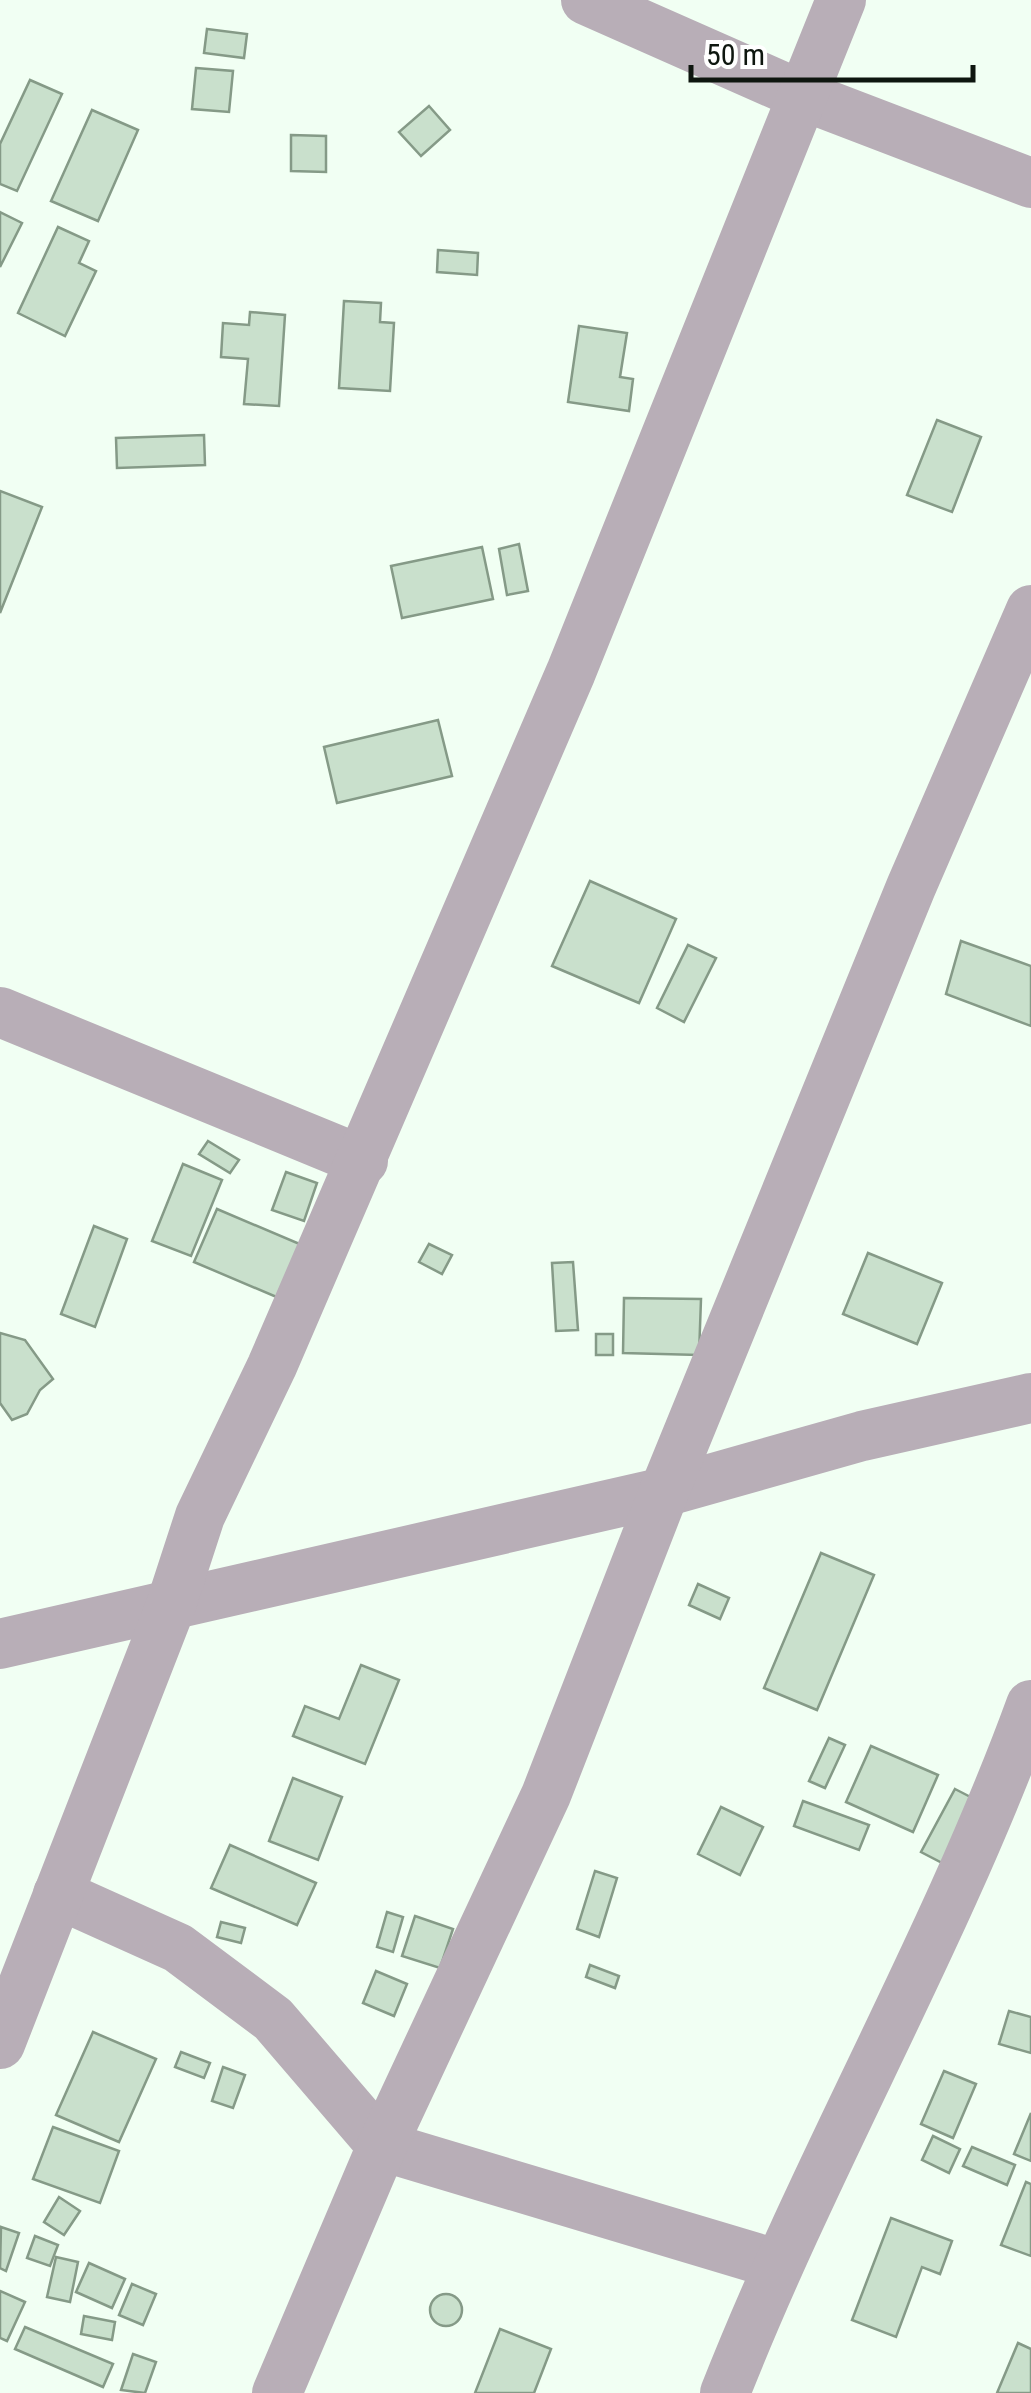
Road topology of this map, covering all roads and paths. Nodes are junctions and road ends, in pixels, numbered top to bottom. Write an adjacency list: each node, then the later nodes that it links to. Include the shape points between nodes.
1 (586, 0): 3 (street)
2 (841, 0): 3 (street)
3 (801, 95): 4 (street); 7 (street, via 571,672)
4 (1031, 183)
5 (1031, 610): 9 (street)
6 (0, 1012): 7 (street)
7 (363, 1160): 10 (street, via 200,1516)
8 (1031, 1398): 9 (street, via 862,1436)
9 (664, 1492): 10 (street); 15 (street, via 546,1795)
10 (170, 1608): 11 (street); 13 (street)
11 (0, 1644)
12 (1031, 1705): 16 (street, via 988,1824)
13 (58, 1894): 14 (street); 15 (street, via 178,1948 273,2019)
14 (0, 2044)
15 (382, 2146): 16 (street); 17 (street)
16 (776, 2264): 18 (street)
17 (277, 2393)
18 (725, 2393)

